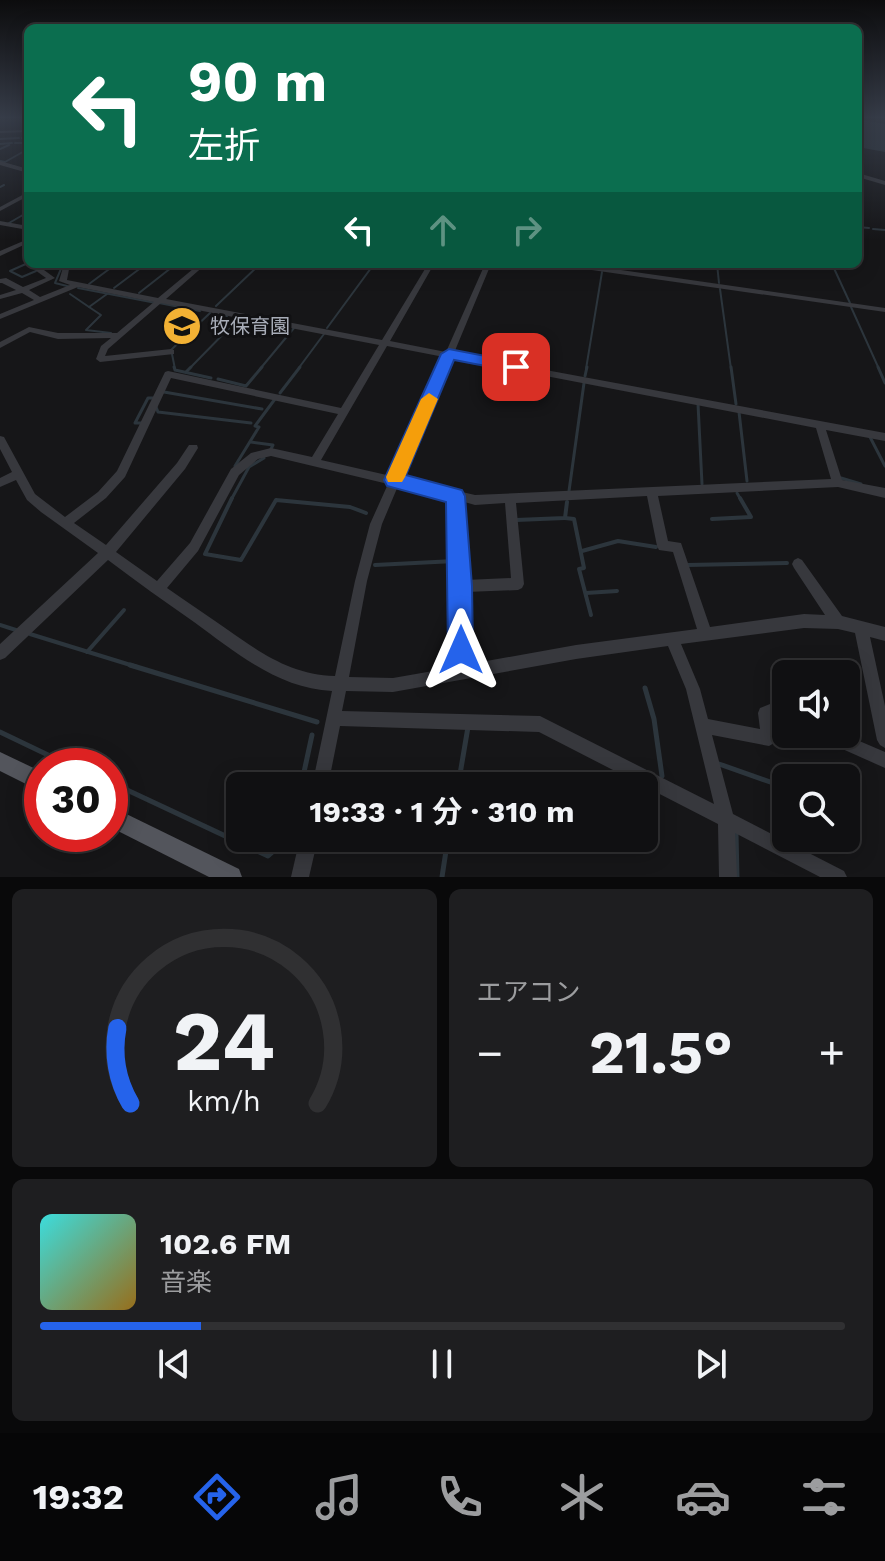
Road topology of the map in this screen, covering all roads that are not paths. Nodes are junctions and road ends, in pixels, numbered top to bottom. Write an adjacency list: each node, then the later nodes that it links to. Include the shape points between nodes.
1 (1, 163): 2 (street)
2 (24, 170)
3 (862, 176): 4 (street)
4 (885, 183)
5 (24, 196): 6 (street)
6 (0, 209)
7 (0, 223): 8 (street)
8 (24, 227)
9 (24, 243): 10 (street)
10 (0, 254)
11 (44, 268): 19 (street, via 39,270 51,278)
12 (66, 268): 18 (street, via 63,281)
13 (198, 268): 21 (street)
14 (429, 268): 26 (street)
15 (486, 268): 29 (street)
16 (592, 268): 23 (street)
17 (0, 281): 19 (street)
18 (77, 285): 21 (street); 22 (street)
19 (21, 290): 20 (street); 22 (street)
20 (0, 297)
21 (161, 300): 25 (street); 26 (street)
22 (41, 301): 24 (street)
23 (885, 310)
24 (0, 317)
25 (119, 335): 27 (street, via 58,336 29,329); 28 (street, via 100,359)
26 (384, 343): 29 (street); 30 (street)
27 (0, 345)
28 (171, 352)
29 (449, 354): 31 (street); 37 (street)
30 (343, 412): 35 (street); 44 (street, via 168,374 121,474)
31 (820, 425): 32 (street); 39 (street)
32 (885, 437)
33 (0, 440): 36 (street)
34 (193, 448): 45 (street)
35 (315, 461): 37 (street); 48 (street, via 271,452 245,462 194,547)
36 (19, 473): 38 (street); 44 (street, via 31,497)
37 (394, 480): 42 (street); 56 (street, via 369,553)
38 (0, 483)
39 (838, 483): 40 (street); 41 (street)
40 (652, 492): 43 (street); 52 (street, via 663,546 677,547)
41 (885, 493)
42 (455, 496): 43 (street); 47 (street)
43 (510, 499): 47 (street, via 518,584)
44 (66, 522): 45 (street)
45 (109, 551): 48 (street); 54 (street)
46 (798, 564): 49 (street)
47 (461, 586): 55 (street)
48 (159, 587): 56 (street, via 260,661 296,677)
49 (838, 622): 50 (street); 52 (street, via 804,621)
50 (861, 628): 51 (street); 60 (street)
51 (885, 634)
52 (706, 635): 53 (street)
53 (672, 639): 55 (street); 59 (street)
54 (0, 653)
55 (463, 670): 56 (street, via 393,685)
56 (340, 684): 58 (street)
57 (772, 712): 59 (street, via 765,713 769,738)
58 (334, 718): 64 (street); 66 (street, via 540,724)
59 (702, 725): 66 (street)
60 (885, 740)
61 (857, 748): 62 (street)
62 (885, 760)
63 (0, 761): 65 (main road)
64 (323, 772)
65 (24, 773)
66 (726, 819): 71 (street); 72 (street)
67 (128, 825): 69 (main road)
68 (306, 852): 70 (street)
69 (231, 877)
70 (300, 877)
71 (728, 877)
72 (838, 877)

